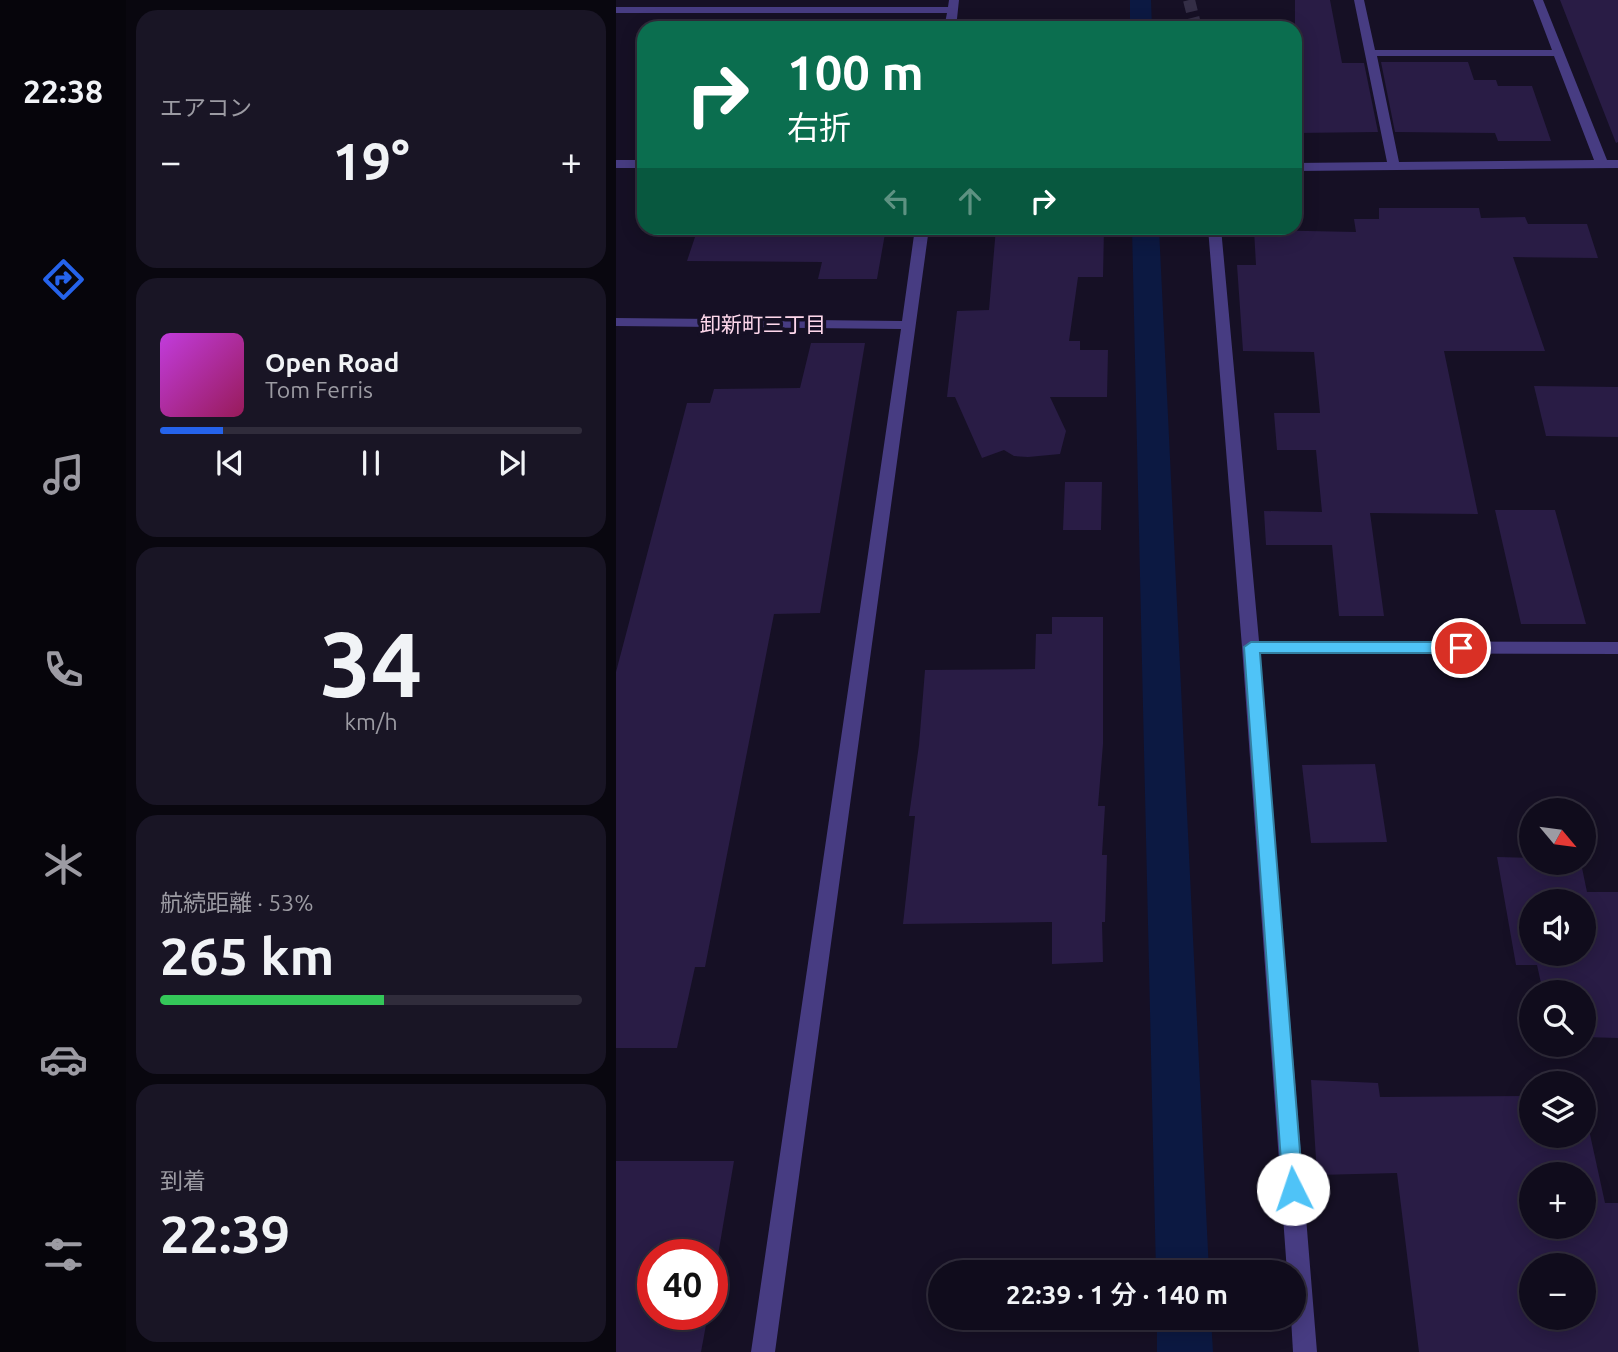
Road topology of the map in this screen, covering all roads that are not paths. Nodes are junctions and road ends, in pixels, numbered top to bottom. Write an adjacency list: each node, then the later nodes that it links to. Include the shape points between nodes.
1 (1359, 0): 5 (street)
2 (1538, 0): 6 (street)
3 (954, 5): 4 (street)
4 (616, 10)
5 (1370, 52): 6 (street); 11 (street)
6 (1558, 53): 9 (street)
7 (616, 164): 8 (street)
8 (637, 164)
9 (1602, 164): 10 (street); 11 (street)
10 (1618, 164)
11 (1394, 166): 12 (street)
12 (1302, 167)
13 (921, 235): 16 (street)
14 (1215, 235): 17 (street)
15 (617, 325): 16 (street)
16 (908, 325): 19 (street)
17 (1251, 647): 18 (street); 20 (street)
18 (1618, 648)
19 (763, 1352)
20 (1305, 1352)

